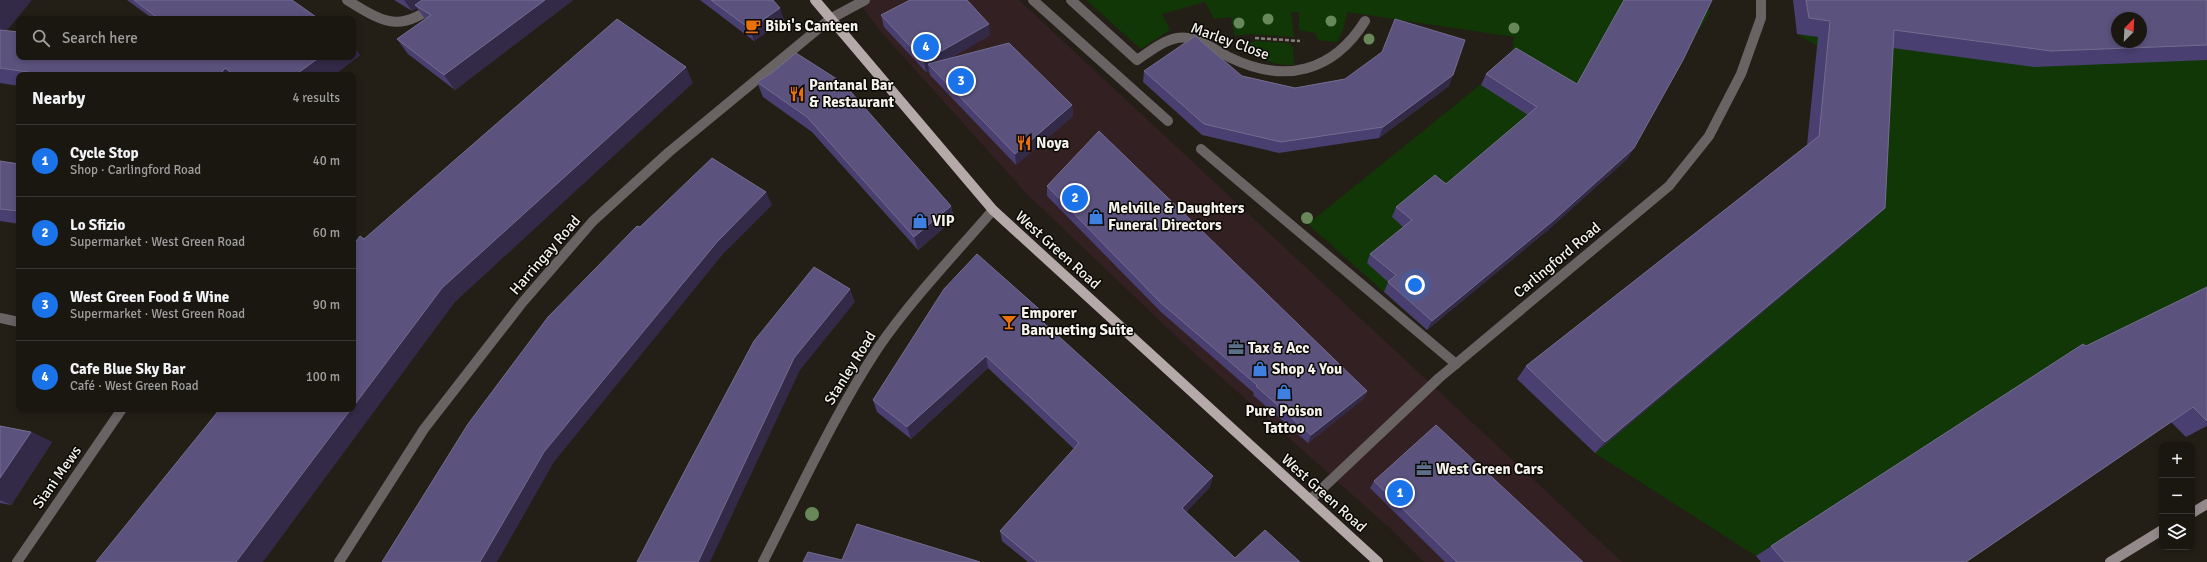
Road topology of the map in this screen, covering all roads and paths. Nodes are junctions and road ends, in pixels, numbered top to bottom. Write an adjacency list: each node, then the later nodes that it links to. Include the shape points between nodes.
1 (347, 0): 2 (street, via 375,18 390,23 409,22)
2 (443, 0)
3 (815, 0): 8 (main road, West Green Road)
4 (865, 0): 8 (street, Harringay Road)
5 (1033, 0): 12 (street)
6 (1071, 0): 11 (street, Marley Close, via 1137,60 1172,39 1195,40)
7 (1761, 0): 17 (street, Carlingford Road, via 1761,18 1741,74 1709,136 1668,186)
8 (830, 19): 14 (main road, West Green Road); 24 (street, Harringay Road, via 669,152 593,221 522,303 424,429)
9 (1365, 21): 11 (street, Marley Close, via 1350,42 1334,57 1313,68 1298,72 1256,68)
10 (1302, 41): 11 (path, via 1255,38)
11 (1214, 48)
12 (1168, 121)
13 (1201, 149): 17 (street)
14 (993, 210): 19 (main road, West Green Road); 25 (street, Stanley Road, via 879,347 849,396)
15 (0, 318): 16 (street)
16 (16, 321)
17 (1456, 364): 19 (street, Carlingford Road)
18 (120, 412): 23 (street, Siani Mews)
19 (1310, 500): 26 (main road, West Green Road)
20 (2207, 504): 21 (main road)
21 (2195, 511)
22 (2159, 532): 27 (main road)
23 (17, 562)
24 (339, 562)
25 (763, 562)
26 (1378, 562)
27 (2110, 562)

